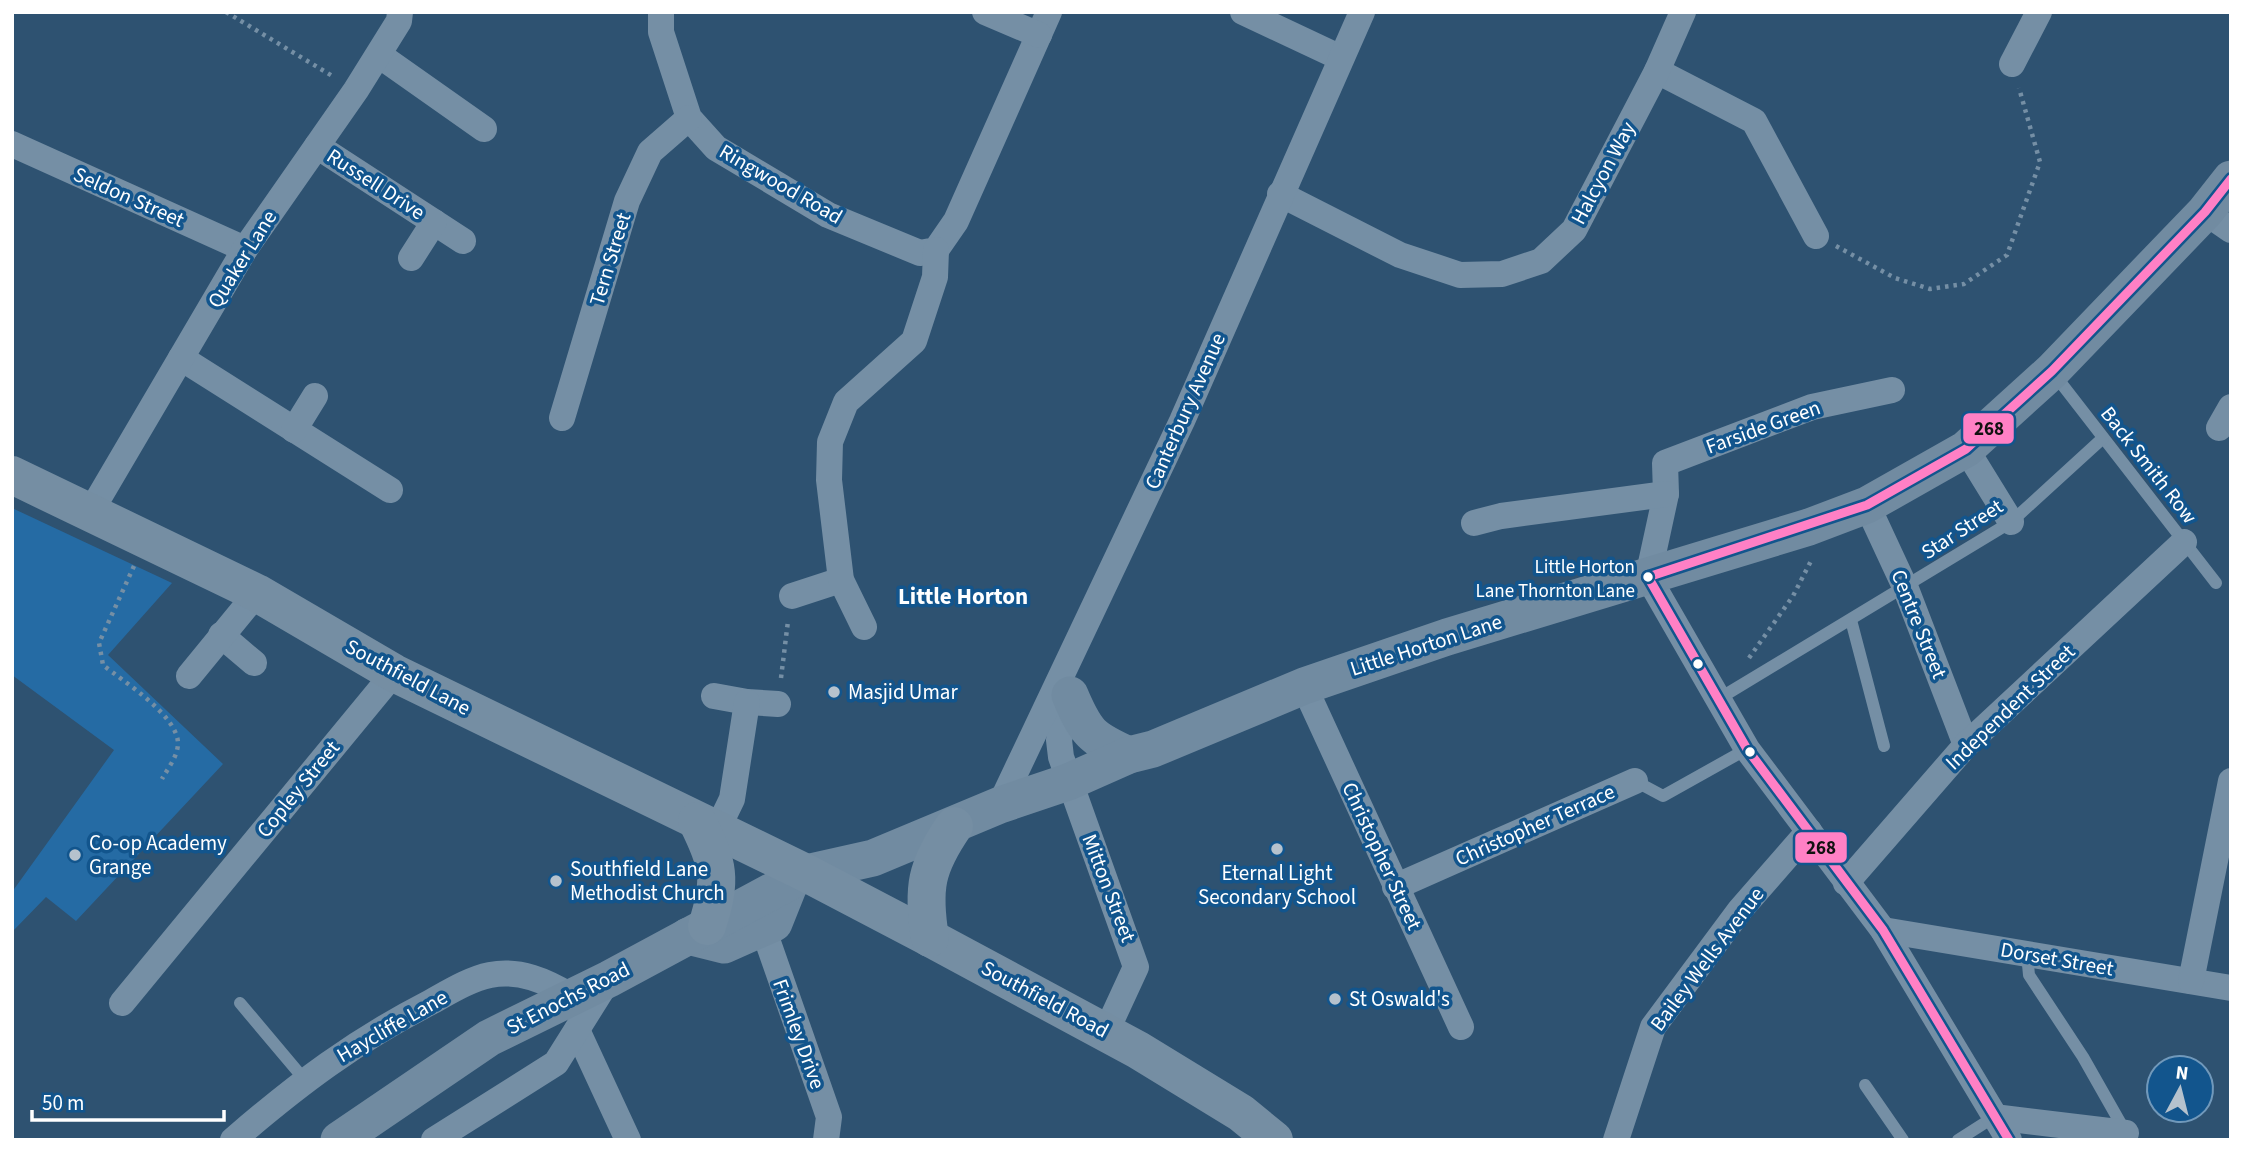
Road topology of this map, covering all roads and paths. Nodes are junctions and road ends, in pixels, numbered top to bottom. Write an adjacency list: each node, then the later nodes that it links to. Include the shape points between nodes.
1 (226, 12): 14 (path)
2 (400, 12): 10 (street, Quaker Lane)
3 (661, 12): 15 (street, Ringwood Road, via 661,32)
4 (985, 12): 9 (street)
5 (1242, 12): 11 (street)
6 (1362, 12): 11 (street, Canterbury Avenue)
7 (1683, 12): 13 (street, Halcyon Way)
8 (2039, 12): 12 (street)
9 (1044, 24): 26 (street, via 956,221)
10 (379, 55): 14 (street, Quaker Lane); 16 (street)
11 (1341, 58): 20 (street, Canterbury Avenue)
12 (2012, 64): 23 (path, via 2040,162 2007,254 1964,284 1930,289 1895,278)
13 (1657, 71): 20 (street, Halcyon Way, via 1574,230 1541,261 1502,274 1460,275 1400,255); 23 (street, via 1754,121)
14 (356, 90): 18 (street, Quaker Lane)
15 (689, 118): 26 (street, Ringwood Road, via 716,148 828,215 920,253); 32 (street, Tern Street, via 650,152 627,201)
16 (484, 129)
17 (12, 144): 25 (street, Seldon Street)
18 (317, 146): 22 (street, Russell Drive); 25 (street, Quaker Lane)
19 (2231, 179): 21 (street, Little Horton Lane)
20 (1280, 194): 54 (street, Canterbury Avenue, via 1182,421)
21 (2218, 221): 29 (street, Little Horton Lane)
22 (434, 222): 24 (street, Russell Drive); 27 (street, Russell Drive)
23 (1816, 236)
24 (463, 241)
25 (246, 249): 28 (street, Quaker Lane)
26 (936, 250): 47 (street, via 935,277 914,341 846,402 830,442 829,480)
27 (411, 258)
28 (181, 358): 33 (street); 40 (street, Quaker Lane)
29 (2052, 371): 34 (lane, Back Smith Row); 35 (street, Little Horton Lane)
30 (1892, 390): 38 (street, Farside Green, via 1812,407 1665,463)
31 (314, 396): 33 (street)
32 (562, 418)
33 (294, 430): 37 (street)
34 (2102, 438): 41 (lane, Star Street); 44 (lane, Back Smith Row)
35 (1966, 449): 39 (street, Little Horton Lane); 41 (street)
36 (12, 475): 40 (main road, Southfield Lane)
37 (390, 490)
38 (1666, 494): 42 (street); 46 (street, Farside Green)
39 (1867, 505): 43 (street, Little Horton Lane); 49 (street, Centre Street)
40 (91, 511): 45 (main road, Southfield Lane)
41 (2011, 522): 49 (lane, Star Street)
42 (1474, 523)
43 (1809, 527): 46 (street, Little Horton Lane); 62 (path, via 1814,555 1793,596)
44 (2184, 542): 48 (lane, Back Smith Row); 65 (street, Independent Street)
45 (170, 550): 50 (main road, Southfield Lane); 69 (path, via 161,568 139,555 99,654 103,665 171,722 178,741)
46 (1648, 577): 59 (street, Little Horton Lane, via 1447,637); 62 (street)
47 (841, 580): 51 (street); 53 (street)
48 (2216, 583)
49 (1906, 589): 52 (lane, Star Street); 65 (street, Centre Street)
50 (257, 593): 55 (street); 57 (main road, Southfield Lane)
51 (792, 596): 64 (path)
52 (1851, 620): 62 (lane, Star Street); 66 (lane)
53 (864, 627)
54 (1080, 634): 60 (street, Mitton Street); 73 (street, Canterbury Avenue)
55 (221, 635): 56 (street); 58 (street)
56 (254, 663)
57 (394, 673): 74 (main road, Southfield Lane); 87 (street, Copley Street)
58 (190, 676)
59 (1304, 686): 68 (street, Little Horton Lane); 79 (street, Christopher Street)
60 (1070, 695): 68 (street, via 1083,727); 72 (street, Mitton Street, via 1059,740)
61 (714, 696): 63 (street)
62 (1720, 698): 67 (street)
63 (747, 702): 64 (street); 74 (street, via 732,799)
64 (778, 704)
65 (1966, 745): 78 (street, Independent Street)
66 (1884, 746)
67 (1747, 749): 70 (lane, Christopher Terrace, via 1663,796); 76 (street)
68 (1129, 755): 72 (street, Little Horton Lane)
69 (162, 779)
70 (1635, 781): 79 (street, Christopher Terrace)
71 (2231, 781): 85 (street)
72 (1068, 782): 73 (street, Little Horton Lane); 91 (street, Mitton Street, via 1136,967)
73 (1000, 805): 75 (street, Little Horton Lane)
74 (707, 826): 77 (main road, Southfield Lane); 82 (main road, via 719,876 717,896)
75 (954, 826): 77 (street, Little Horton Lane, via 873,858); 83 (main road, via 935,853 927,878 923,900)
76 (1809, 831): 78 (street); 102 (street, Bailey Wells Avenue, via 1740,910 1653,1027)
77 (798, 878): 80 (street, via 774,923); 82 (street, St Enochs Road); 83 (main road, Southfield Road)
78 (1846, 883): 81 (street)
79 (1395, 887): 90 (street, Christopher Street)
80 (763, 929): 82 (street, via 724,945); 100 (street, Frimley Drive, via 830,1117)
81 (1883, 930): 84 (street, Dorset Street); 94 (street)
82 (698, 931): 89 (street, St Enochs Road, via 609,979)
83 (930, 938): 91 (main road, Southfield Road)
84 (2027, 954): 85 (street, Dorset Street); 95 (lane, via 2029,975)
85 (2191, 981): 86 (street, Dorset Street)
86 (2231, 988)
87 (122, 1003)
88 (240, 1003): 92 (lane)
89 (574, 1013): 92 (street, Haycliffe Lane, via 547,981 519,974 489,975 376,1030); 97 (street, St Enochs Road, via 489,1038); 98 (street, via 556,1063); 99 (street)
90 (1461, 1027)
91 (1105, 1032): 101 (main road, Southfield Road, via 1241,1113)
92 (304, 1079): 96 (street, Haycliffe Lane)
93 (1866, 1085): 103 (lane)
94 (1994, 1117): 95 (street); 104 (lane); 105 (street)
95 (2129, 1136)
96 (233, 1140)
97 (340, 1140)
98 (434, 1140)
99 (628, 1140)
100 (826, 1140)
101 (1274, 1140)
102 (1616, 1140)
103 (1903, 1140)
104 (1958, 1140)
105 (2009, 1140)

